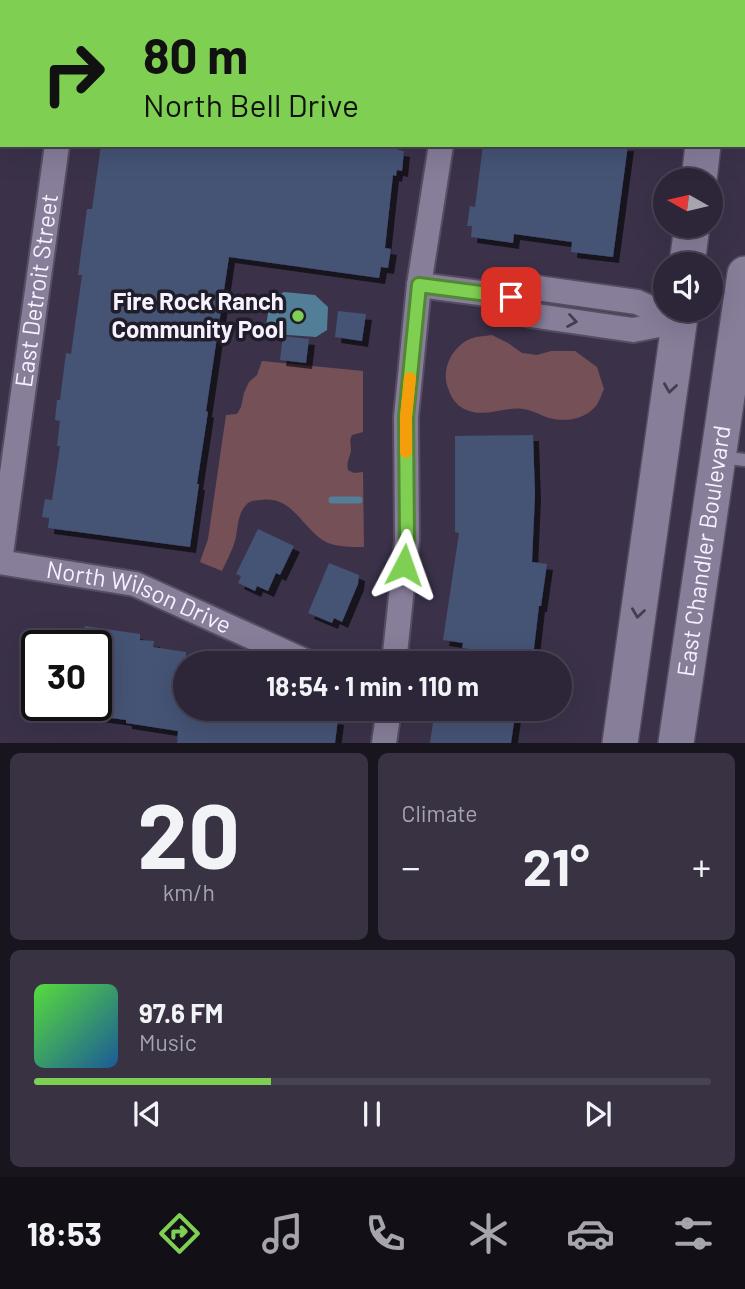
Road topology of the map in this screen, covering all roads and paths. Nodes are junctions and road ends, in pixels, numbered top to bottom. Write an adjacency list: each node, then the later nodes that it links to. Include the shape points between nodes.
1 (57, 147): 12 (street, East Detroit Street)
2 (442, 147): 6 (street)
3 (704, 147): 4 (main road)
4 (701, 168)
5 (745, 274): 10 (main road, East Chandler Boulevard)
6 (419, 285): 7 (street, via 511,297 530,287); 14 (street, via 406,417 407,540)
7 (653, 307)
8 (679, 322): 17 (main road, one-way to 17)
9 (694, 322): 10 (main road)
10 (738, 345): 11 (main road, East Chandler Boulevard)
11 (731, 458): 18 (main road, East Chandler Boulevard)
12 (0, 561): 13 (street, North Wilson Drive, via 135,584)
13 (283, 651)
14 (395, 651)
15 (387, 721): 16 (street)
16 (384, 743)
17 (620, 743)
18 (676, 743)

